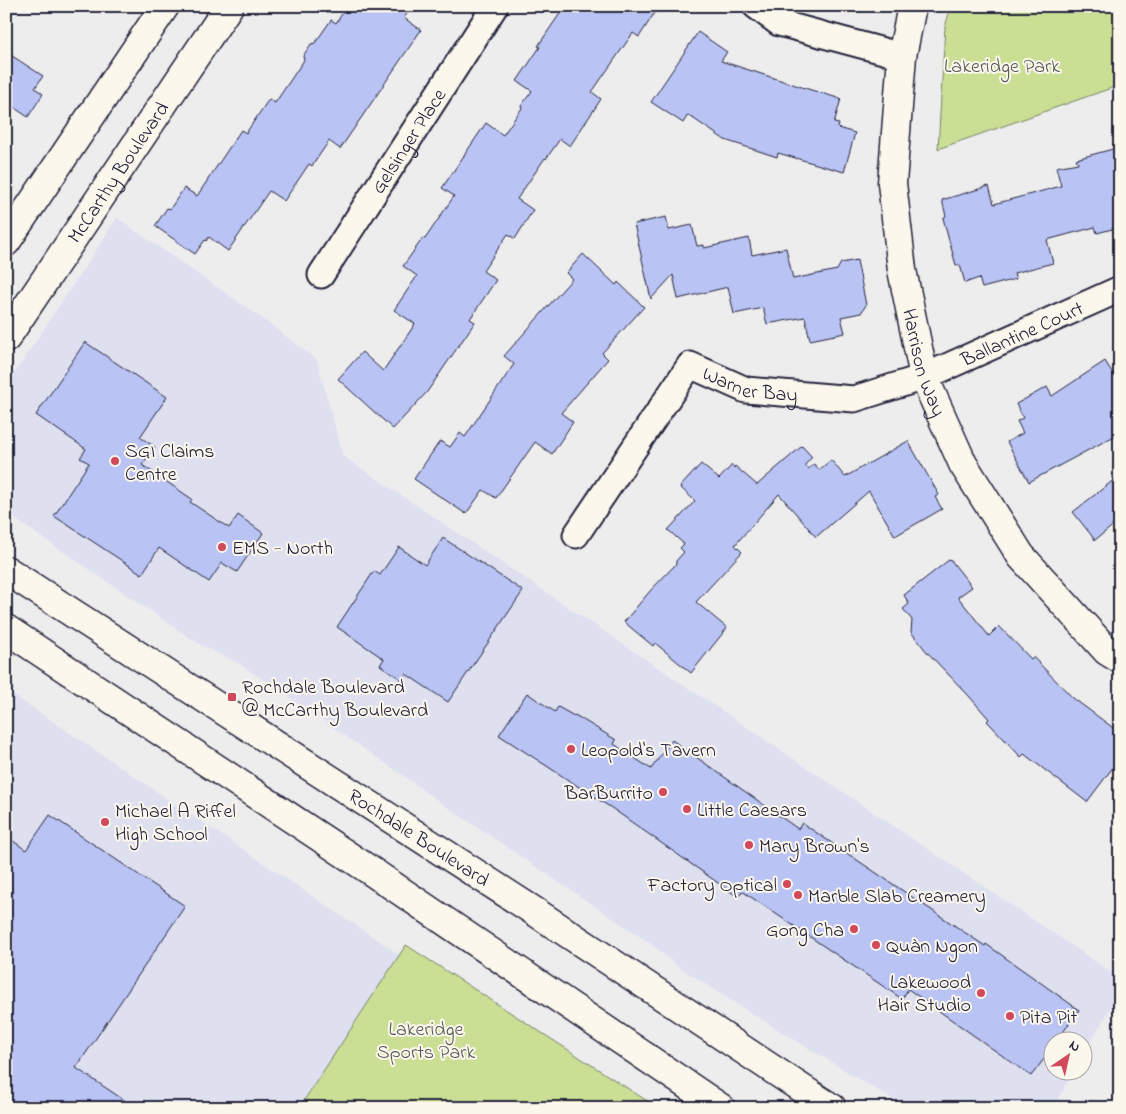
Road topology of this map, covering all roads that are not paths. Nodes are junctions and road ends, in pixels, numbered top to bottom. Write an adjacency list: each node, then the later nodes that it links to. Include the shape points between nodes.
1 (166, 6): 7 (main road)
2 (229, 6): 10 (main road, McCarthy Boulevard)
3 (495, 6): 8 (street, Gelsinger Place)
4 (756, 6): 6 (street, via 780,23)
5 (912, 6): 6 (main road, Harrison Way)
6 (902, 56): 11 (main road, Harrison Way, via 892,183 902,270)
7 (6, 242)
8 (321, 275)
9 (1120, 289): 11 (street, Ballantine Court)
10 (6, 338)
11 (924, 377): 12 (street, Warner Bay, via 854,398 746,390 690,365); 15 (main road, Harrison Way, via 963,464 1021,556 1107,651)
12 (576, 535)
13 (6, 570): 17 (main road, Rochdale Boulevard)
14 (6, 629): 16 (main road)
15 (1120, 659)
16 (721, 1108)
17 (832, 1108)

